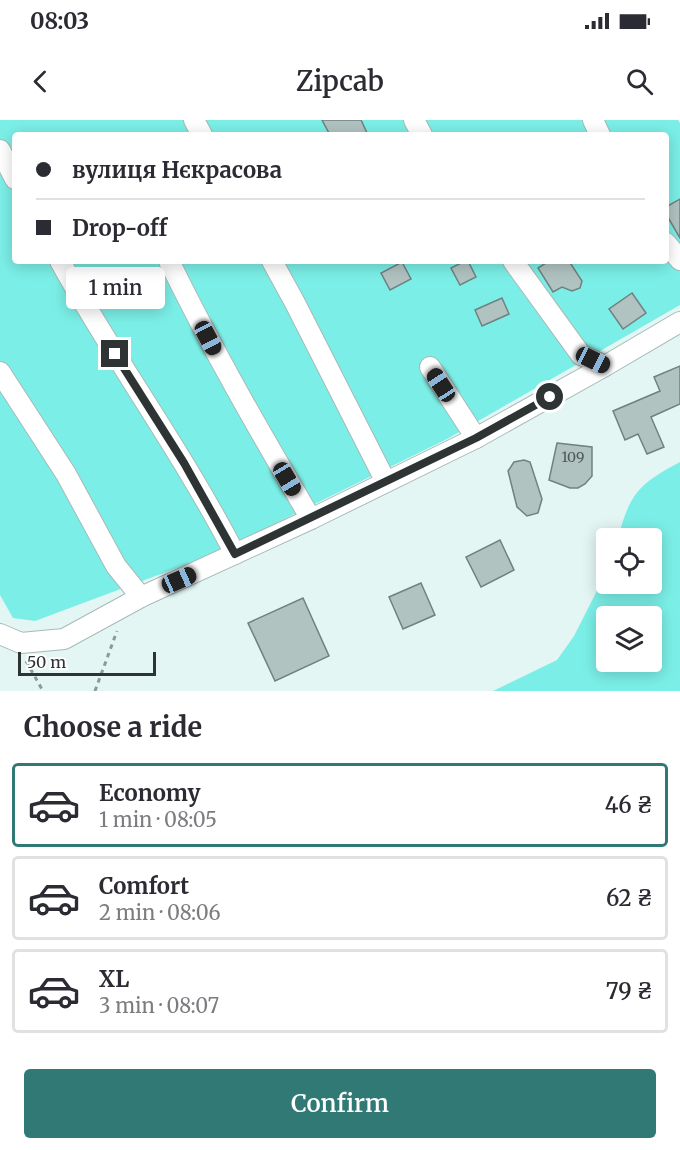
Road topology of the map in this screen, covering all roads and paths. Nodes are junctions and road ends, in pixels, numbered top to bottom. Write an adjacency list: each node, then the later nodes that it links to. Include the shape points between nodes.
1 (0, 150): 2 (street)
2 (12, 173)
3 (669, 247): 4 (street)
4 (680, 260)
5 (62, 264): 16 (street)
6 (170, 264): 15 (street, via 252,419)
7 (274, 264): 14 (street)
8 (515, 264): 10 (street, via 581,355)
9 (680, 322): 10 (street)
10 (605, 366): 13 (street)
11 (430, 367): 13 (street)
12 (0, 372): 17 (street, via 66,474 116,566)
13 (476, 438): 14 (street)
14 (386, 482): 15 (street)
15 (311, 519): 16 (street)
16 (235, 554): 17 (street)
17 (141, 597): 20 (street, via 64,639)
18 (118, 630): 22 (path)
19 (0, 634): 20 (street)
20 (21, 643): 21 (path)
21 (43, 691)
22 (95, 691)

